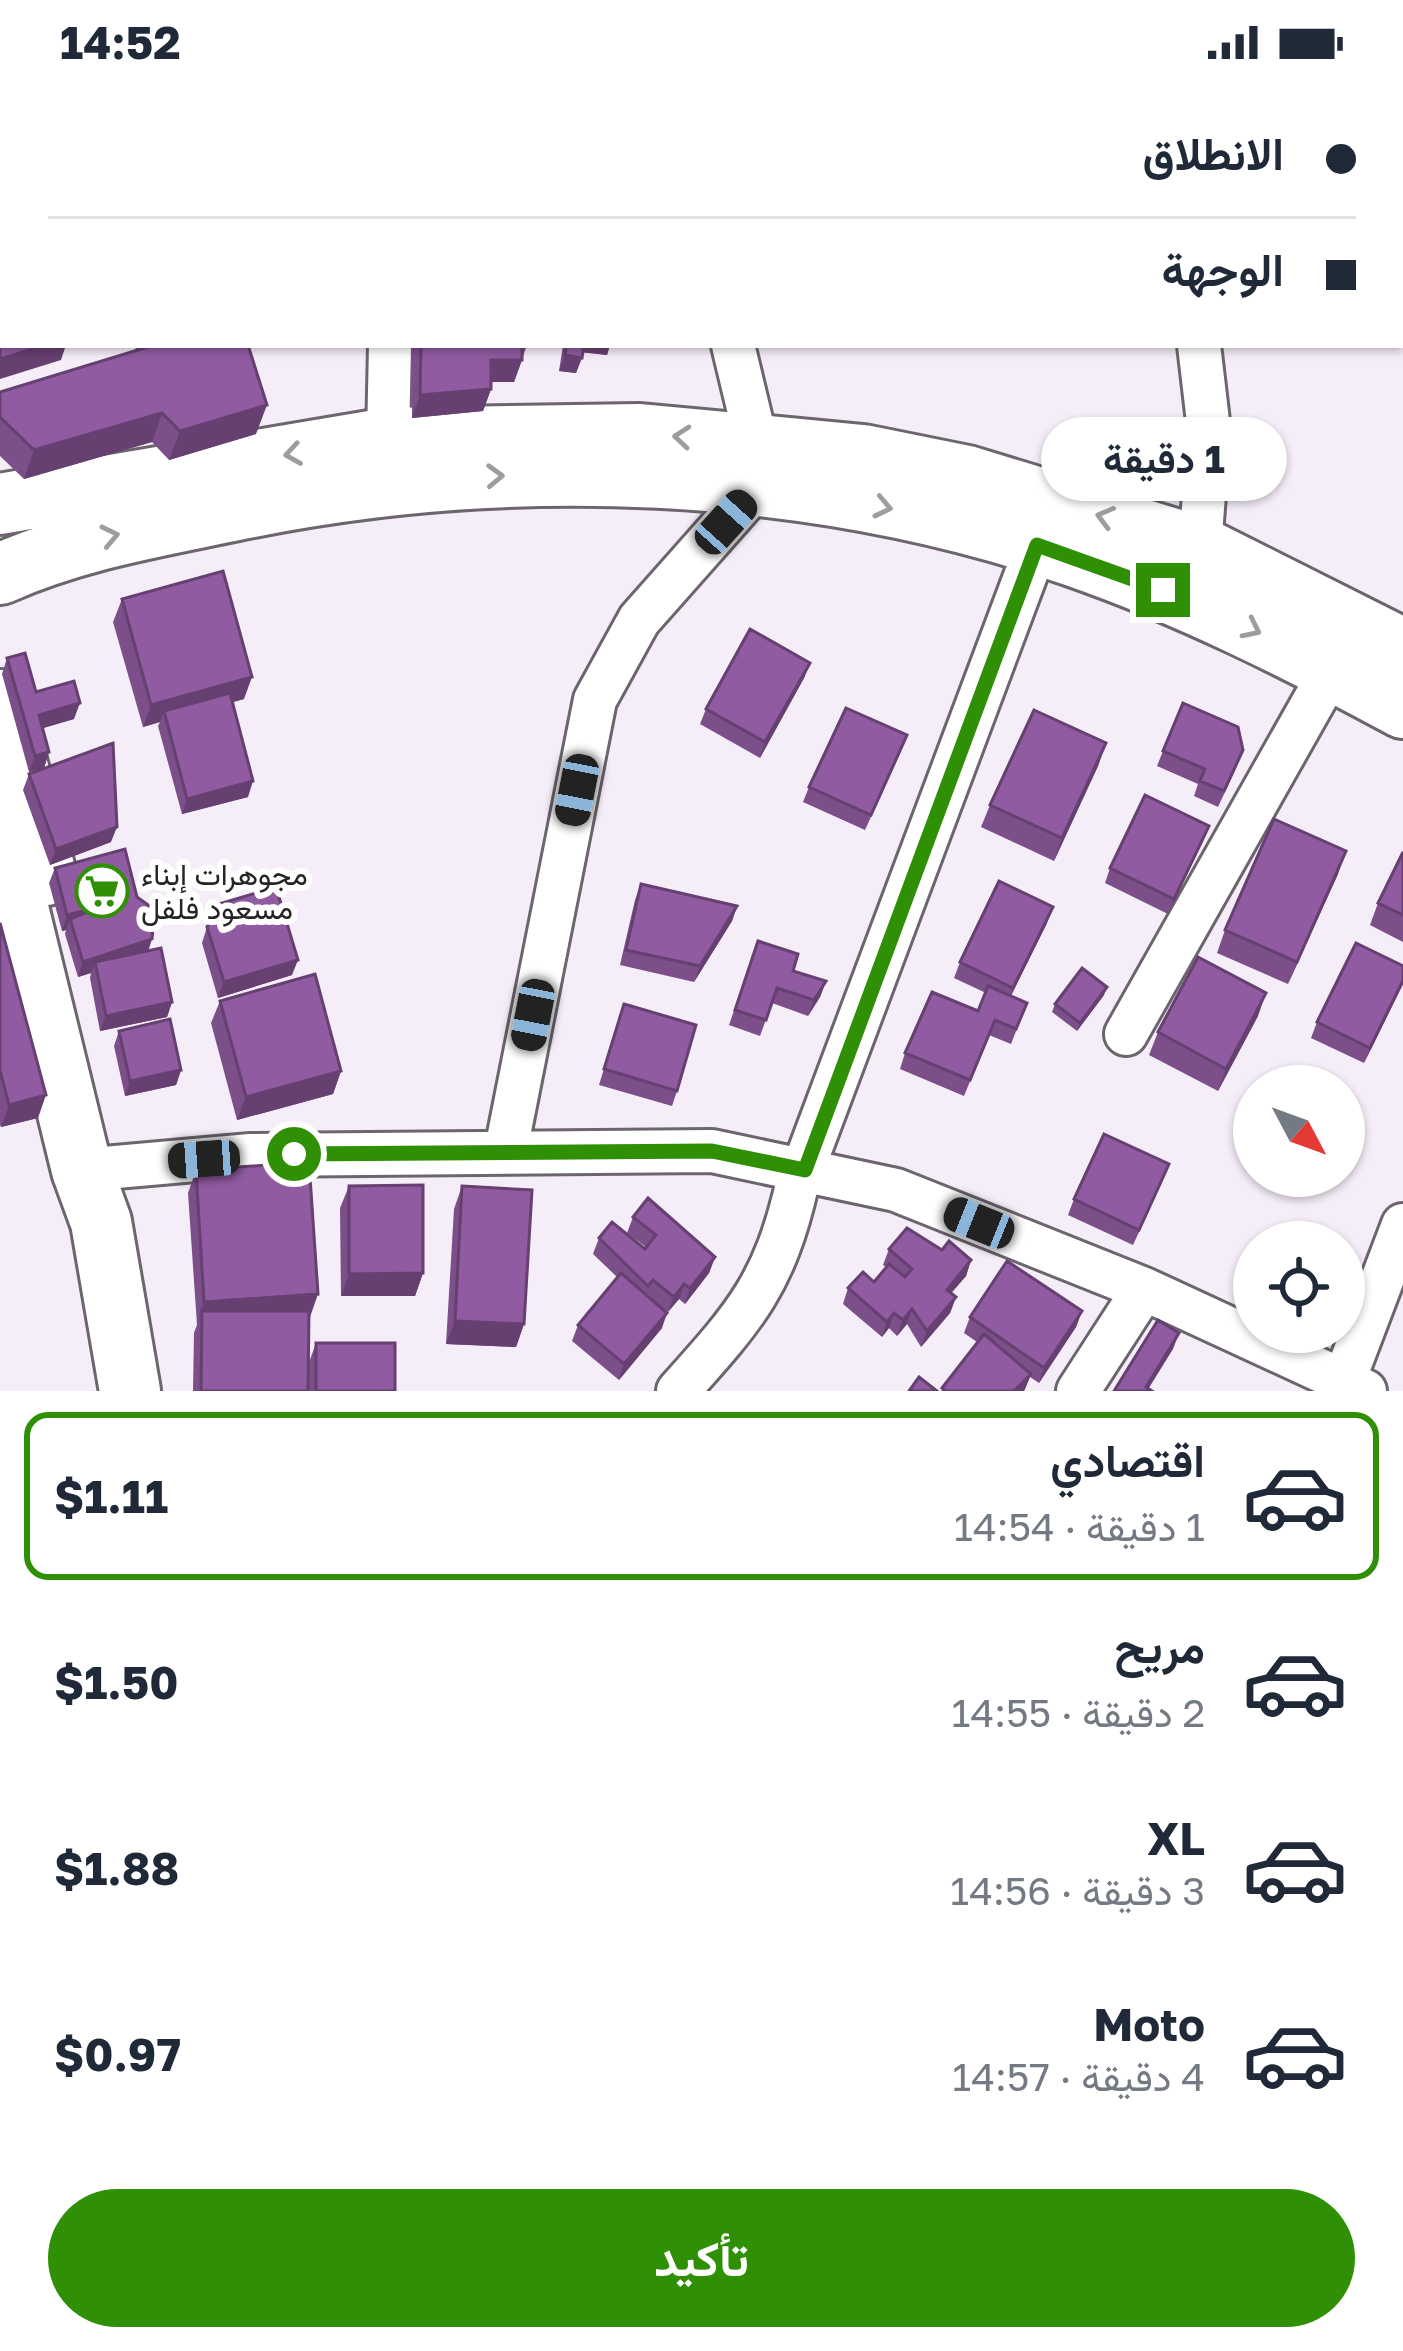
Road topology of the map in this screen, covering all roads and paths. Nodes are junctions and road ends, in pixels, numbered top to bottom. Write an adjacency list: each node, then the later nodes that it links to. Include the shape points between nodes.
1 (390, 348): 4 (street)
2 (734, 348): 5 (street)
3 (1199, 348): 8 (street, via 1209,430)
4 (388, 438): 5 (street, one-way to 4, via 640,434); 6 (street, one-way to 6)
5 (756, 467): 7 (street, one-way to 7); 8 (street, one-way to 5, via 918,464); 9 (street, one-way to 5, via 94,539 434,478); 16 (street, via 639,620 595,700)
6 (0, 504)
7 (1037, 545): 11 (street, one-way to 11, via 1188,600); 17 (street)
8 (1200, 548): 10 (street)
9 (0, 574)
10 (1403, 649)
11 (1332, 670): 13 (street); 15 (street)
12 (0, 700): 18 (street, via 49,883)
13 (1403, 708)
14 (0, 835): 18 (street)
15 (1126, 1034)
16 (506, 1150): 17 (street, via 712,1151); 18 (street, via 251,1155)
17 (805, 1170): 20 (street, via 896,1190); 23 (street, via 781,1253 742,1319)
18 (97, 1186): 22 (street)
19 (1403, 1226): 21 (street)
20 (1144, 1289): 21 (street); 24 (street)
21 (1350, 1388)
22 (130, 1391)
23 (678, 1391)
24 (1078, 1391)

